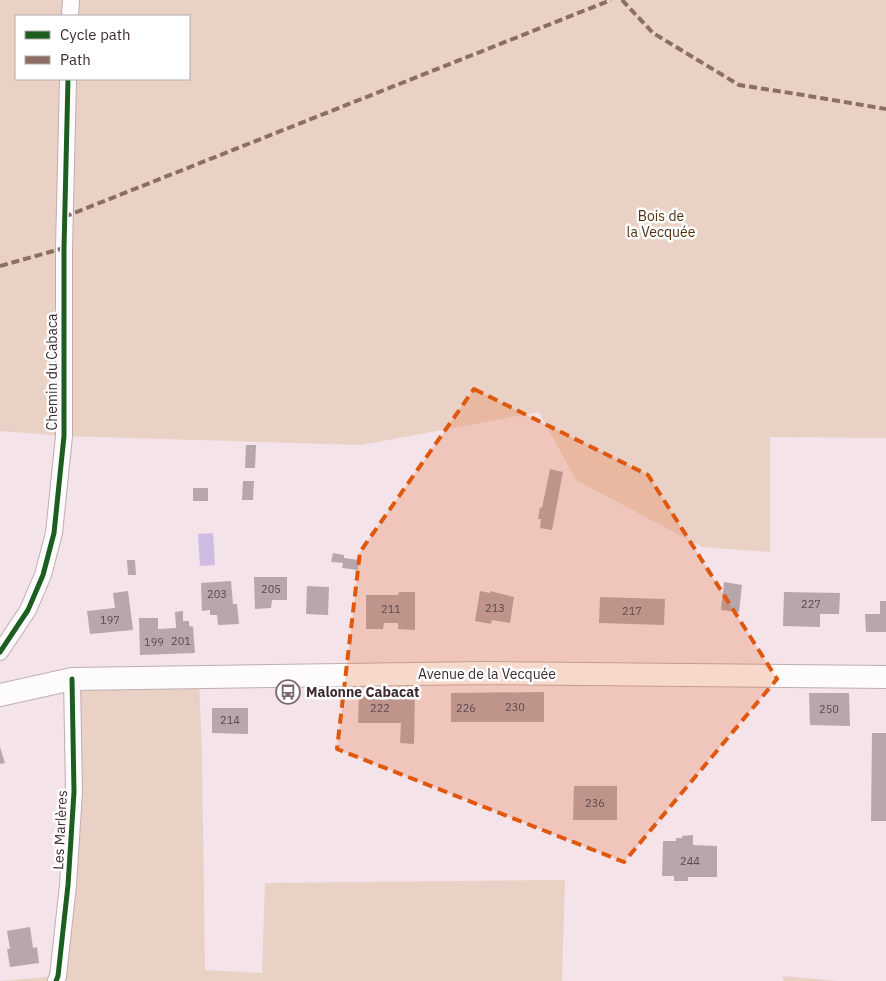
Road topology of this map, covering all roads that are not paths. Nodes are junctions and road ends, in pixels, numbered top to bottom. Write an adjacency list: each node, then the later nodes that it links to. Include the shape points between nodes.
1 (71, 0): 2 (street)
2 (70, 15)
3 (68, 80): 4 (street, Chemin du Cabaca, via 64,436 54,533 43,575 28,610)
4 (0, 652)
5 (886, 677): 6 (main road, Avenue de la Vecquée, via 484,673)
6 (72, 679): 7 (main road, Avenue de la Vecquée); 8 (street, Les Marlères, via 74,792 68,885)
7 (0, 695)
8 (56, 981)

